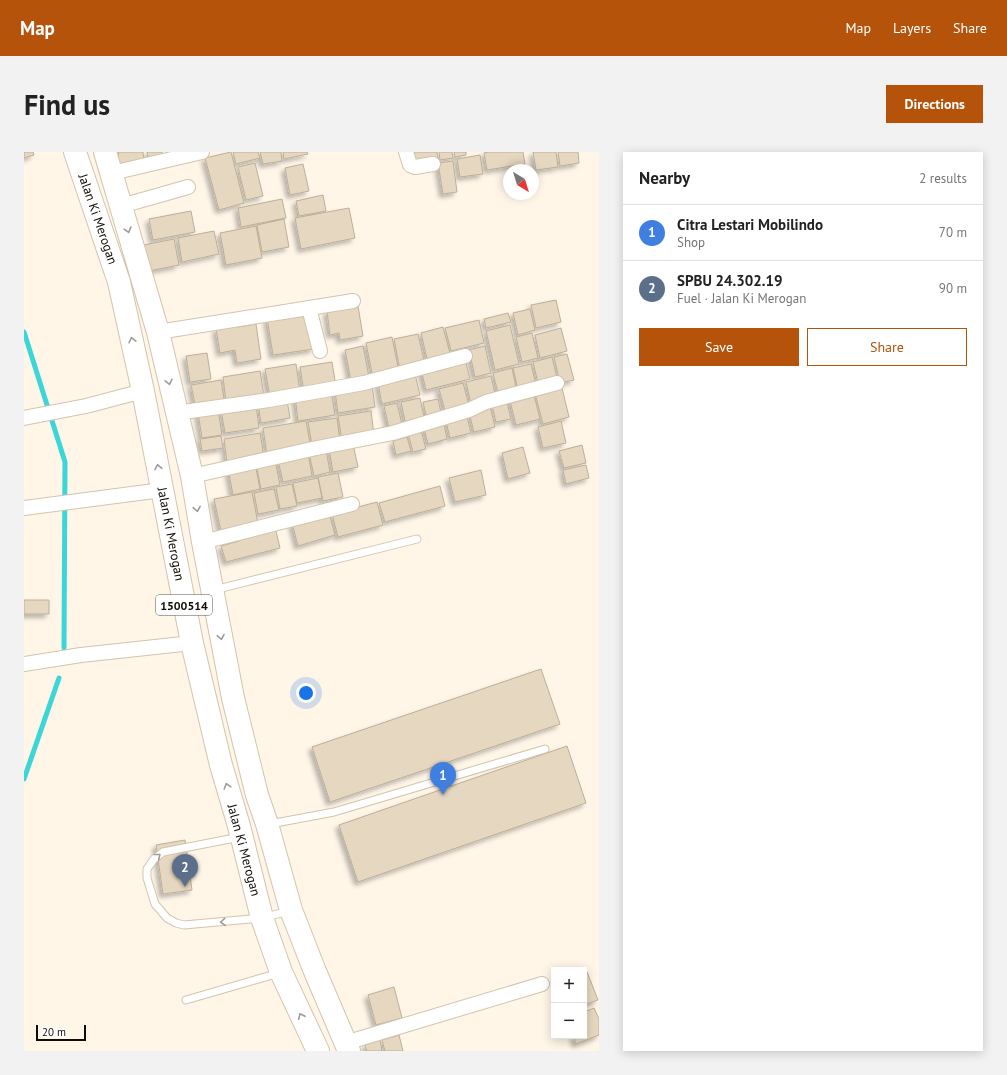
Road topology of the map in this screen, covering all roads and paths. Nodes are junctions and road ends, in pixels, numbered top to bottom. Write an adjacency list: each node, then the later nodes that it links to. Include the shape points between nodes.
1 (75, 152): 15 (highway, Jalan Ki Merogan / 1500514, one-way to 1, via 119,282)
2 (105, 152): 6 (highway, Jalan Ki Merogan / 1500514)
3 (202, 152): 6 (street)
4 (406, 152): 5 (street, via 410,165 415,167)
5 (433, 164)
6 (112, 174): 8 (highway, Jalan Ki Merogan / 1500514)
7 (188, 187): 8 (street)
8 (121, 206): 11 (highway, Jalan Ki Merogan / 1500514, one-way to 11)
9 (353, 301): 10 (street)
10 (309, 308): 11 (street); 12 (street)
11 (158, 332): 16 (highway, Jalan Ki Merogan / 1500514, one-way to 16)
12 (320, 351)
13 (465, 356): 16 (street, via 364,383)
14 (557, 383): 18 (street, via 486,402 469,410 393,433)
15 (143, 391): 17 (street, via 86,406); 19 (highway, Jalan Ki Merogan / 1500514, one-way to 15)
16 (176, 414): 18 (highway, Jalan Ki Merogan / 1500514)
17 (24, 418)
18 (192, 476): 23 (highway, Jalan Ki Merogan / 1500514, one-way to 23)
19 (162, 490): 21 (street); 25 (highway, Jalan Ki Merogan / 1500514)
20 (352, 504): 23 (street)
21 (26, 508)
22 (417, 539): 24 (lane)
23 (203, 542): 24 (highway, Jalan Ki Merogan / 1500514)
24 (212, 591): 28 (highway, Jalan Ki Merogan / 1500514, one-way to 28, via 233,698 257,794)
25 (192, 643): 26 (street); 29 (highway, Jalan Ki Merogan / 1500514, one-way to 25, via 221,765)
26 (24, 664)
27 (545, 749): 28 (lane, via 334,812)
28 (268, 824): 30 (highway, Jalan Ki Merogan / 1500514)
29 (242, 837): 31 (highway, Jalan Ki Merogan / 1500514); 31 (lane, one-way to 29, via 184,926 167,918 155,904 148,878 147,868 163,852)
30 (291, 910): 31 (lane); 35 (highway, Jalan Ki Merogan / 1500514)
31 (262, 918): 32 (highway, Jalan Ki Merogan / 1500514)
32 (281, 972): 34 (lane); 36 (highway, Jalan Ki Merogan / 1500514, one-way to 32)
33 (542, 984): 35 (street)
34 (186, 1000)
35 (347, 1047)
36 (318, 1051)

